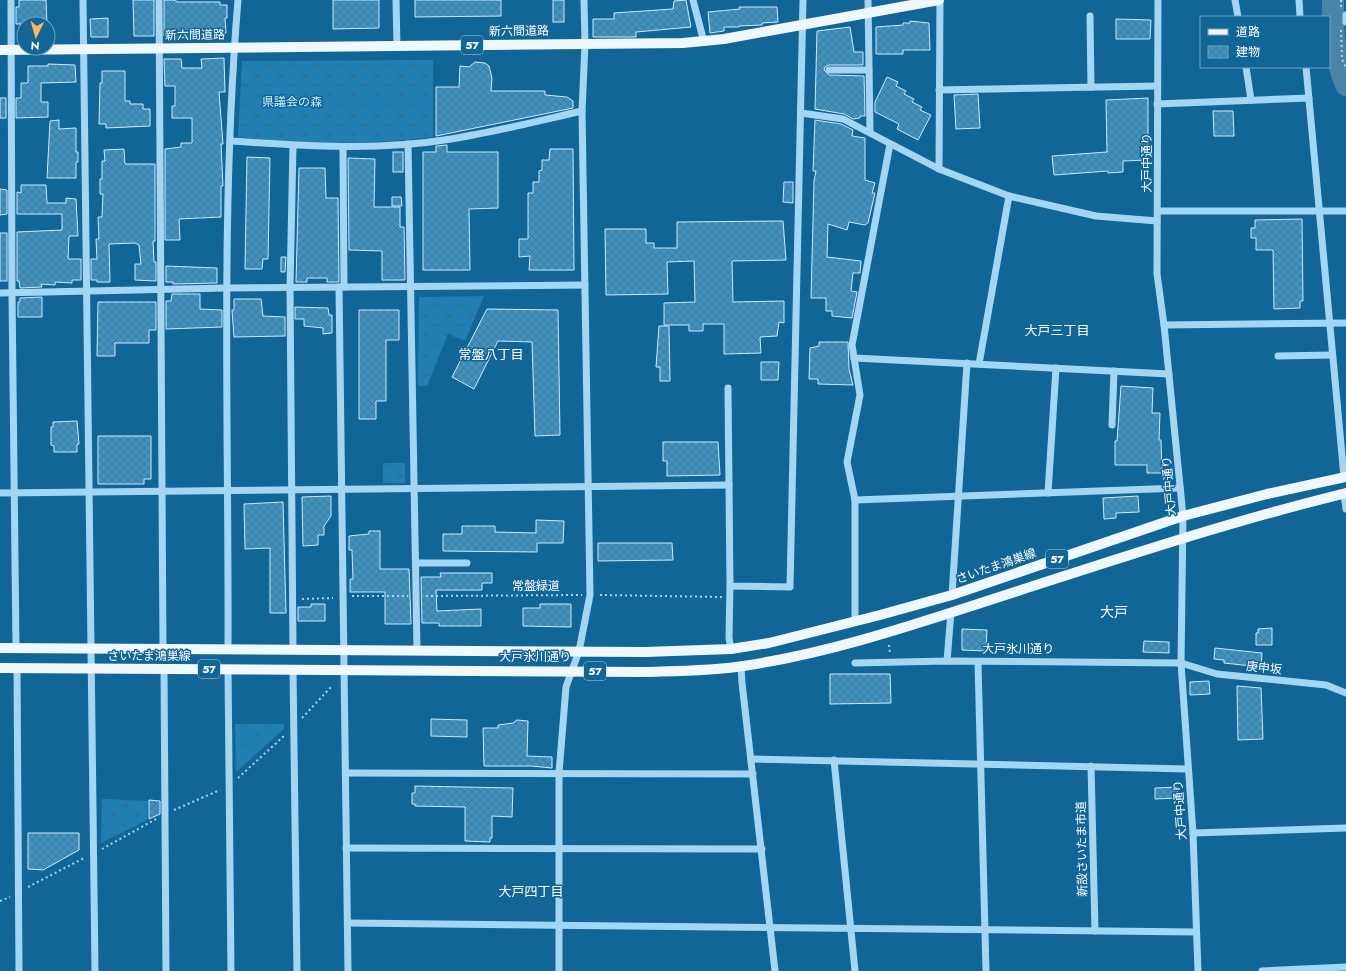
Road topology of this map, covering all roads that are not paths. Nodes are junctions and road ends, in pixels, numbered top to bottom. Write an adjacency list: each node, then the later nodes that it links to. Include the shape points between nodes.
1 (11, 0): 28 (street)
2 (84, 0): 26 (street)
3 (159, 0): 25 (street)
4 (238, 0): 24 (street)
5 (396, 0): 23 (street)
6 (584, 0): 22 (street)
7 (803, 0): 20 (street)
8 (868, 0): 14 (street)
9 (940, 0): 14 (main road, 新六間道路 / 57); 35 (street)
10 (1158, 0): 33 (street, 大戸中通り)
11 (1235, 0): 17 (street)
12 (1298, 0): 18 (street)
13 (694, 2): 21 (street)
14 (869, 12): 20 (main road, 新六間道路 / 57); 32 (street)
15 (1343, 15): 19 (street)
16 (1090, 16): 34 (street)
17 (1238, 16)
18 (1300, 16)
19 (1346, 22)
20 (802, 25): 21 (main road, 新六間道路 / 57); 40 (street)
21 (704, 42): 22 (main road, 新六間道路 / 57)
22 (585, 44): 23 (main road, 新六間道路 / 57); 39 (street)
23 (397, 46): 24 (main road, 新六間道路 / 57)
24 (234, 47): 25 (main road, 新六間道路 / 57); 42 (street)
25 (160, 48): 26 (main road, 新六間道路 / 57); 58 (street)
26 (85, 49): 28 (main road, 新六間道路 / 57); 59 (street)
27 (0, 50): 28 (main road, 新六間道路 / 57)
28 (12, 50): 61 (street)
29 (1246, 68): 37 (street)
30 (1306, 68): 36 (street)
31 (829, 70): 32 (street)
32 (869, 70): 41 (street)
33 (1157, 86): 34 (street); 38 (street, 大戸中通り)
34 (1091, 87): 35 (street)
35 (939, 90): 47 (street)
36 (1309, 98): 37 (street); 50 (street)
37 (1251, 100): 38 (street)
38 (1157, 104): 49 (street, 大戸中通り)
39 (582, 111): 43 (street, via 451,139); 53 (street)
40 (801, 113): 41 (street, via 843,119); 96 (street, via 790,587)
41 (870, 132): 44 (street)
42 (230, 141): 45 (street); 57 (street)
43 (408, 144): 46 (street); 54 (street)
44 (890, 144): 47 (street); 67 (street, via 852,346)
45 (293, 146): 46 (street); 55 (street)
46 (343, 147): 56 (street)
47 (939, 169): 48 (street)
48 (1009, 196): 52 (street, via 1096,216); 69 (street)
49 (1158, 211): 50 (street); 52 (street, 大戸中通り)
50 (1319, 211): 51 (street); 63 (street)
51 (1346, 211)
52 (1158, 221): 64 (street, 大戸中通り, via 1157,274)
53 (585, 285): 54 (street); 77 (street)
54 (411, 286): 56 (street); 78 (street)
55 (290, 287): 56 (street); 57 (street); 80 (street)
56 (341, 287): 81 (street)
57 (226, 288): 58 (street); 82 (street)
58 (161, 290): 59 (street); 84 (street)
59 (86, 291): 61 (street); 83 (street)
60 (0, 293): 61 (street)
61 (12, 293): 86 (street)
62 (1346, 322): 63 (street)
63 (1329, 323): 64 (street); 65 (street)
64 (1164, 325): 72 (street, 大戸中通り)
65 (1331, 355): 66 (street); 75 (street)
66 (1278, 356)
67 (854, 358): 68 (street); 90 (street, via 860,395 847,462)
68 (968, 363): 69 (street); 89 (street)
69 (979, 364): 70 (street)
70 (1056, 368): 71 (street); 87 (street)
71 (1114, 371): 72 (street); 74 (street)
72 (1169, 374): 79 (street, 大戸中通り)
73 (728, 388): 76 (street)
74 (1112, 425)
75 (1345, 477): 92 (main road, さいたま鴻巣線 / 57)
76 (728, 485): 77 (street); 96 (street)
77 (588, 487): 78 (street); 110 (street, via 590,595)
78 (413, 488): 81 (street); 95 (street)
79 (1180, 488): 87 (street); 92 (street, 大戸中通り)
80 (292, 490): 81 (street); 82 (street); 107 (street)
81 (341, 490): 108 (street, via 340,597)
82 (228, 491): 84 (street); 105 (street)
83 (89, 492): 84 (street); 86 (street); 103 (street)
84 (162, 492): 104 (street)
85 (0, 493): 86 (street)
86 (14, 493): 102 (street)
87 (1048, 493): 89 (street)
88 (1345, 494): 91 (street); 93 (main road, 57)
89 (958, 496): 90 (street); 97 (street)
90 (855, 500): 99 (street)
91 (1346, 509)
92 (1183, 516): 93 (street, 大戸中通り); 97 (main road, さいたま鴻巣線 / 57)
93 (1183, 537): 98 (main road, 57); 114 (street, 大戸中通り)
94 (467, 562): 95 (street)
95 (416, 563): 109 (street)
96 (730, 586): 106 (street)
97 (952, 594): 99 (main road, さいたま鴻巣線 / 57)
98 (950, 612): 111 (street); 115 (main road, 大戸氷川通り / 57, via 841,645)
99 (854, 621): 100 (main road, さいたま鴻巣線 / 57)
100 (769, 643): 106 (main road, 大戸氷川通り / 57)
101 (0, 648): 102 (main road, さいたま鴻巣線 / 57)
102 (16, 648): 103 (main road, さいたま鴻巣線 / 57)
103 (92, 648): 104 (main road, さいたま鴻巣線 / 57); 119 (street)
104 (163, 648): 105 (main road, さいたま鴻巣線 / 57)
105 (228, 649): 107 (main road, さいたま鴻巣線 / 57)
106 (731, 649): 110 (main road, 大戸氷川通り / 57, via 658,652)
107 (293, 650): 108 (main road, さいたま鴻巣線 / 57)
108 (344, 650): 109 (main road, さいたま鴻巣線 / 57); 121 (street)
109 (417, 650): 110 (main road, 大戸氷川通り / 57)
110 (580, 651): 124 (street)
111 (947, 661): 112 (street, 大戸氷川通り); 113 (street, 大戸氷川通り)
112 (978, 662): 114 (street, 大戸氷川通り); 128 (street)
113 (855, 663)
114 (1181, 663): 125 (street, 庚申坂, via 1217,674 1326,685); 130 (street, 大戸中通り)
115 (741, 666): 124 (main road, 大戸氷川通り / 57, via 680,671); 126 (street)
116 (0, 668): 117 (main road, さいたま鴻巣線 / 57)
117 (17, 668): 119 (main road, さいたま鴻巣線 / 57); 147 (street)
118 (164, 668): 119 (main road, さいたま鴻巣線 / 57); 120 (main road, さいたま鴻巣線 / 57); 149 (street)
119 (92, 669): 148 (street)
120 (228, 669): 122 (main road, さいたま鴻巣線 / 57); 150 (street)
121 (344, 669): 122 (main road, さいたま鴻巣線 / 57); 123 (main road, さいたま鴻巣線 / 57); 131 (street)
122 (293, 670): 151 (street)
123 (417, 670): 124 (main road, 大戸氷川通り / 57)
124 (572, 671): 132 (street, via 566,687)
125 (1346, 693)
126 (752, 759): 127 (street); 133 (street)
127 (834, 760): 128 (street); 142 (street)
128 (980, 763): 129 (street); 143 (street)
129 (1092, 766): 130 (street); 144 (street, 新設さいたま市道)
130 (1188, 769): 135 (street, 大戸中通り)
131 (346, 773): 132 (street); 136 (street)
132 (559, 773): 133 (street); 137 (street)
133 (753, 774): 138 (street)
134 (1346, 828): 135 (street)
135 (1193, 833): 145 (street, 大戸中通り)
136 (346, 848): 137 (street); 139 (street)
137 (559, 849): 138 (street); 140 (street)
138 (762, 849): 141 (street)
139 (348, 923): 140 (street); 152 (street)
140 (559, 925): 141 (street); 153 (street)
141 (770, 927): 142 (street); 154 (street)
142 (851, 928): 143 (street); 155 (street)
143 (984, 929): 144 (street); 156 (street)
144 (1095, 931): 145 (street)
145 (1196, 932): 157 (street, 大戸中通り)
146 (1346, 967): 158 (street)
147 (19, 971)
148 (95, 971)
149 (166, 971)
150 (231, 971)
151 (296, 971)
152 (348, 971)
153 (559, 971)
154 (775, 971)
155 (855, 971)
156 (986, 971)
157 (1198, 971)
158 (1262, 971)

